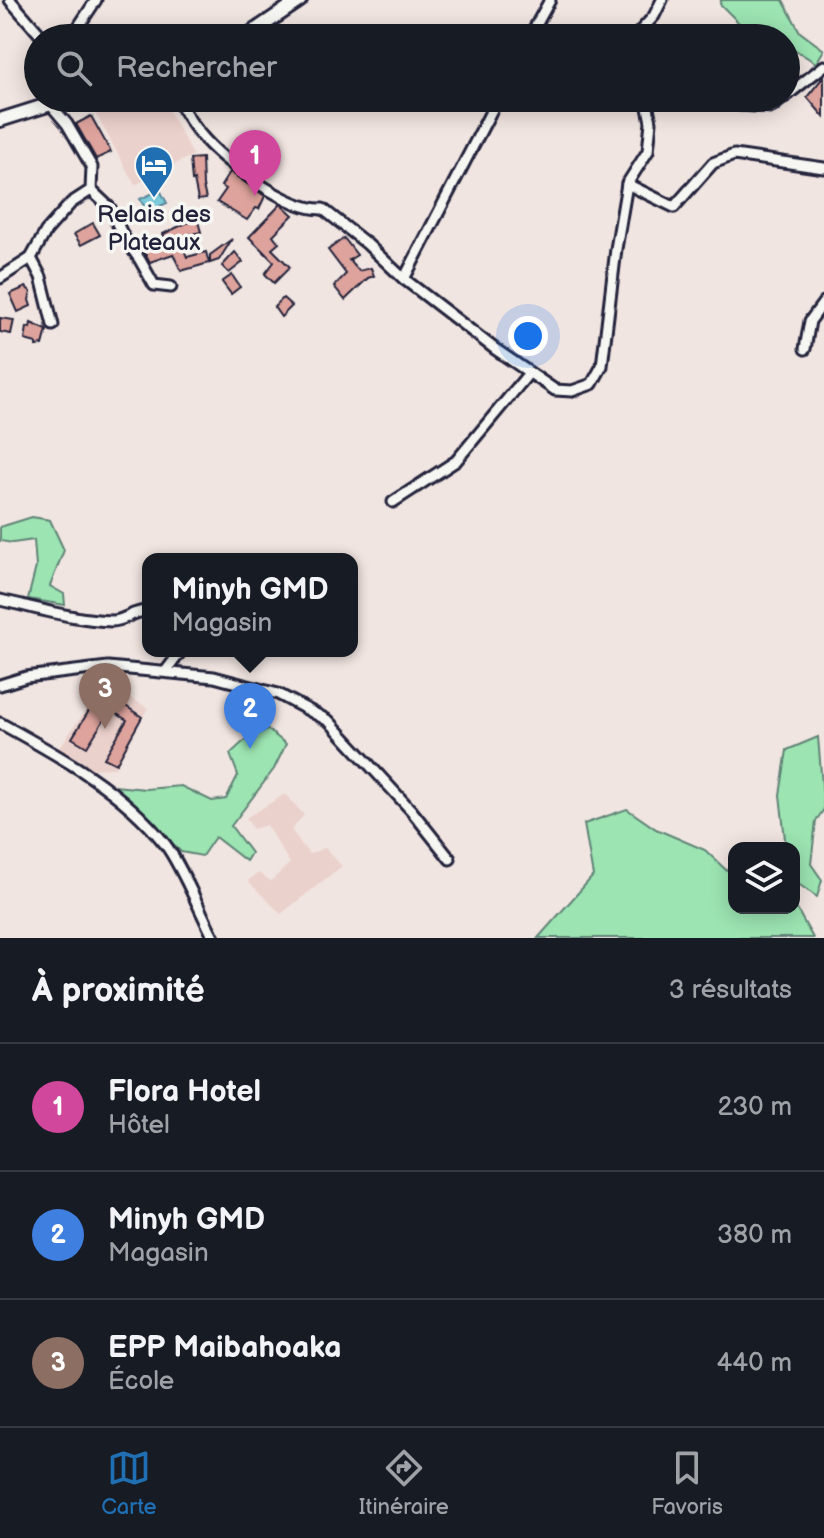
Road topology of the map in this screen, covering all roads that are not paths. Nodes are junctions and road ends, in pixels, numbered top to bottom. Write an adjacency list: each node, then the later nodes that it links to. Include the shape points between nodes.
1 (10, 0): 6 (street)
2 (96, 0): 7 (street)
3 (300, 0): 8 (main road)
4 (550, 0): 9 (street)
5 (662, 0): 10 (street)
6 (31, 24)
7 (80, 24)
8 (265, 24)
9 (537, 24)
10 (647, 24)
11 (824, 66): 12 (street)
12 (800, 85)
13 (25, 112): 18 (main road)
14 (57, 112): 21 (street, via 92,167)
15 (185, 112): 24 (street, via 201,136 235,166 309,210 323,209)
16 (491, 112): 24 (street)
17 (649, 112): 20 (street, via 648,151)
18 (0, 120)
19 (824, 168): 20 (street, via 734,155 713,163 674,207)
20 (627, 184): 29 (street, via 599,376 572,391 555,390)
21 (91, 190): 22 (street, via 46,231); 25 (street, via 110,208 154,285)
22 (31, 258): 23 (street); 27 (street)
23 (0, 278)
24 (404, 279): 29 (street)
25 (171, 287)
26 (824, 302): 28 (street, via 810,321)
27 (53, 325)
28 (805, 349)
29 (529, 373): 30 (street, via 456,461)
30 (393, 502)
31 (0, 600): 32 (street, via 117,621)
32 (142, 611)
33 (176, 657): 34 (street)
34 (166, 671): 35 (street, via 108,667); 37 (street, via 278,694 329,721)
35 (0, 685)
36 (0, 723): 38 (street, via 121,797 166,846)
37 (450, 859)
38 (214, 938)

